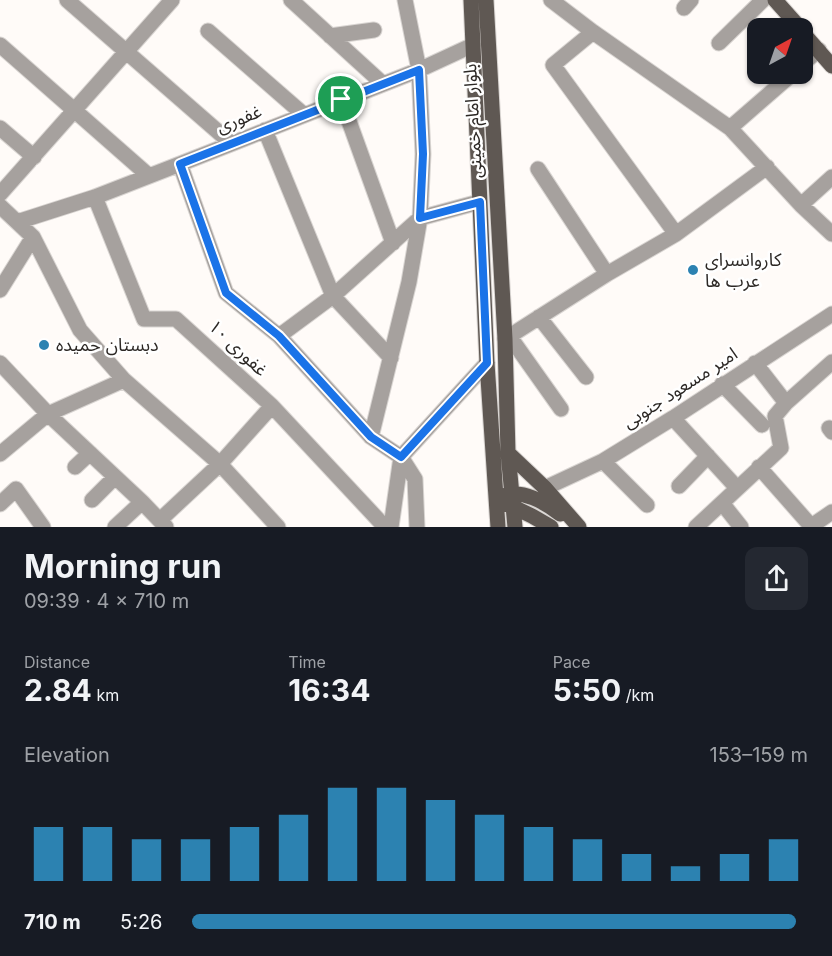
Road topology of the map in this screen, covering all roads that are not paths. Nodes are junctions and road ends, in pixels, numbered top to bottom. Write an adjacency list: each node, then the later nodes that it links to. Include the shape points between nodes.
1 (67, 0): 20 (street)
2 (291, 0): 14 (street)
3 (405, 0): 23 (street)
4 (471, 0): 18 (main road, بلوار امام خمینی)
5 (486, 0): 53 (main road, بلوار امام خمینی)
6 (551, 0): 13 (street)
7 (763, 0): 15 (street)
8 (775, 0): 10 (main road)
9 (168, 1): 20 (street)
10 (791, 18)
11 (374, 30): 14 (street)
12 (208, 31): 28 (street)
13 (593, 32): 30 (street); 46 (street, via 553,65)
14 (330, 36): 24 (street)
15 (719, 43)
16 (813, 44): 19 (main road)
17 (0, 45): 27 (street)
18 (473, 45): 23 (street, غفوری); 41 (main road, بلوار امام خمینی)
19 (819, 50): 21 (street); 22 (main road)
20 (127, 51): 27 (street); 32 (street)
21 (813, 55)
22 (832, 66)
23 (419, 70): 24 (street, غفوری); 44 (street, via 423,154)
24 (382, 83): 26 (street, غفوری)
25 (781, 84): 30 (street)
26 (341, 99): 28 (street, غفوری); 49 (street)
27 (76, 110): 33 (street); 37 (street)
28 (303, 114): 31 (street, غفوری)
29 (0, 128): 33 (street)
30 (730, 128): 35 (street)
31 (265, 130): 32 (street, غفوری); 54 (street)
32 (231, 143): 34 (street, غفوری)
33 (34, 157): 39 (street)
34 (180, 164): 37 (street, غفوری); 57 (street, via 226,293)
35 (767, 167): 42 (street); 46 (street)
36 (538, 169): 50 (street)
37 (148, 175): 40 (street, غفوری)
38 (832, 177): 42 (street)
39 (0, 194)
40 (95, 197): 45 (street, غفوری); 68 (street, غفوری ۱۰, via 144,319 177,319)
41 (480, 202): 44 (street); 51 (main road, بلوار امام خمینی)
42 (801, 205): 47 (street)
43 (0, 206): 45 (street)
44 (420, 218): 49 (street); 59 (street)
45 (17, 222): 48 (street)
46 (676, 234): 50 (street)
47 (832, 234)
48 (33, 237): 52 (street); 65 (street, via 80,330)
49 (393, 243): 54 (street)
50 (607, 274): 56 (street)
51 (483, 289): 53 (main road); 61 (main road, بلوار امام خمینی)
52 (0, 290)
53 (502, 290): 58 (main road, بلوار امام خمینی)
54 (333, 296): 57 (street); 59 (street)
55 (832, 314): 62 (street, امیر مسعود جنوبی)
56 (539, 317): 58 (street); 64 (street)
57 (279, 336): 73 (street)
58 (507, 338): 69 (street); 75 (main road, بلوار امام خمینی)
59 (392, 358): 73 (street)
60 (0, 363): 70 (street)
61 (487, 363): 78 (street); 88 (main road, بلوار امام خمینی)
62 (756, 363): 66 (street, امیر مسعود جنوبی); 67 (street)
63 (830, 370): 67 (street)
64 (586, 376)
65 (124, 380): 70 (street); 80 (street)
66 (722, 384): 71 (street, امیر مسعود جنوبی); 72 (street)
67 (786, 404): 82 (street, via 775,416 781,448)
68 (272, 406): 80 (street); 98 (street, غفوری ۱۰)
69 (561, 409)
70 (48, 414): 74 (street); 76 (street)
71 (673, 418): 77 (street); 79 (street, امیر مسعود جنوبی)
72 (762, 425)
73 (371, 437): 78 (street)
74 (90, 453): 81 (street); 83 (street)
75 (508, 453): 85 (main road); 88 (main road, بلوار امام خمینی)
76 (0, 454)
77 (708, 456): 84 (street); 86 (street)
78 (401, 457): 99 (street); 100 (street, via 415,479)
79 (603, 461): 85 (street, امیر مسعود جنوبی); 92 (street)
80 (220, 464): 94 (street); 97 (street)
81 (75, 467)
82 (759, 467): 86 (street); 107 (street)
83 (115, 477): 87 (street); 89 (street)
84 (679, 486)
85 (544, 488): 104 (main road)
86 (737, 488): 90 (street)
87 (92, 500)
88 (507, 500): 101 (main road, بلوار امام خمینی); 102 (main road, بلوار امام خمینی); 103 (main road); 104 (main road, via 536,499)
89 (142, 502): 94 (street); 96 (street)
90 (722, 503): 105 (street); 106 (street)
91 (0, 504): 95 (street, via 16,489)
92 (647, 505)
93 (832, 512): 107 (street)
94 (164, 525)
95 (43, 527)
96 (115, 527)
97 (278, 527)
98 (385, 527)
99 (391, 527)
100 (417, 527)
101 (498, 527)
102 (515, 527)
103 (551, 527)
104 (578, 527)
105 (696, 527)
106 (741, 527)
107 (811, 527)

